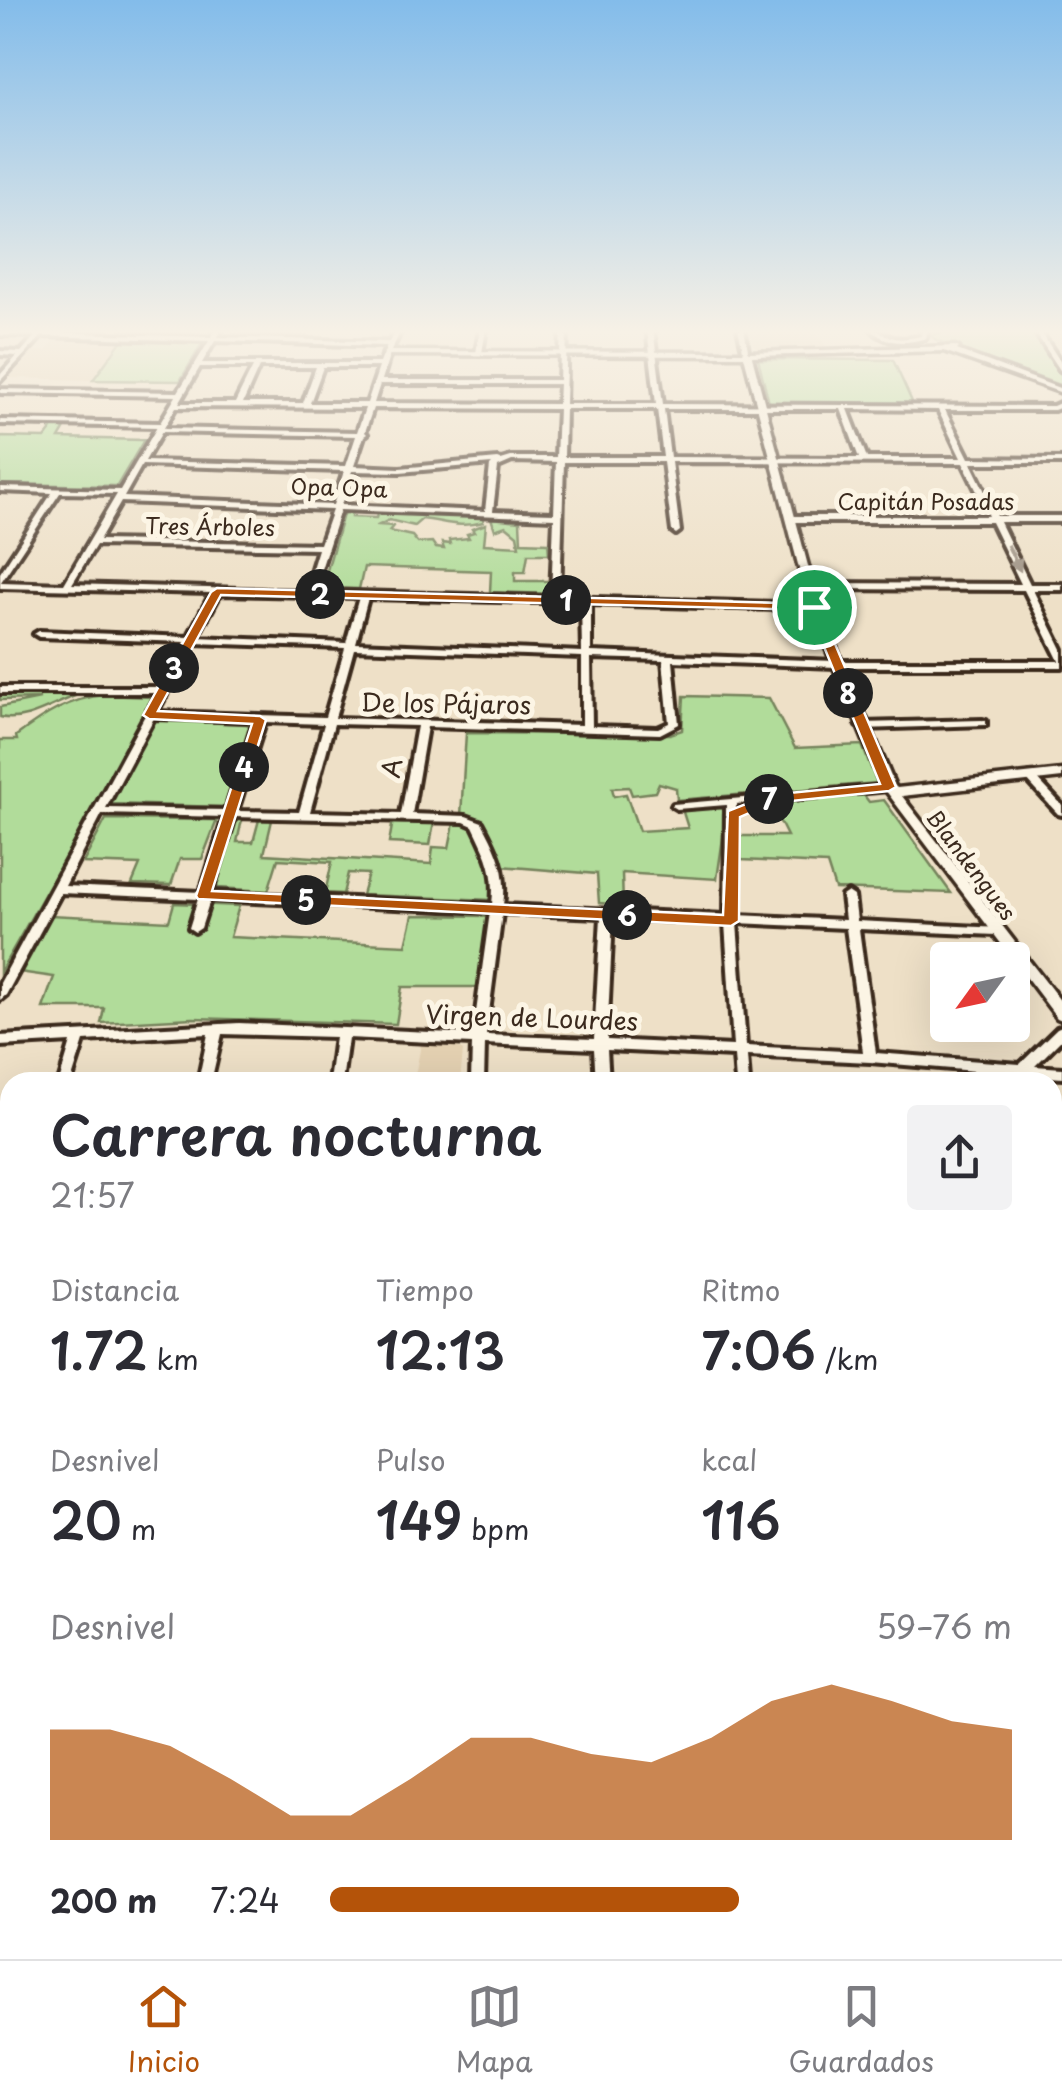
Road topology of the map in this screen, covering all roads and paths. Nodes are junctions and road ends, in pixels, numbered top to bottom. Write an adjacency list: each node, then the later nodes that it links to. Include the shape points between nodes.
1 (165, 420): 9 (street)
2 (367, 420): 10 (street)
3 (561, 420): 11 (street)
4 (664, 420): 12 (street)
5 (766, 420): 13 (street, Blandengues)
6 (849, 420): 14 (street)
7 (947, 420): 15 (street)
8 (0, 422): 9 (street)
9 (161, 428): 10 (street); 18 (street)
10 (363, 434): 19 (street)
11 (560, 459): 12 (street); 16 (street); 25 (street)
12 (668, 459): 13 (street); 29 (street)
13 (776, 460): 14 (street); 26 (street, Blandengues)
14 (864, 460): 15 (street)
15 (966, 460): 17 (street); 27 (street)
16 (498, 461): 19 (street); 24 (street)
17 (1062, 461)
18 (141, 463): 19 (street); 22 (street)
19 (350, 468): 23 (street)
20 (0, 488): 21 (street, Opa Opa)
21 (58, 490): 22 (street, Opa Opa); 32 (street)
22 (120, 495): 23 (street, Opa Opa); 30 (street)
23 (340, 505): 24 (street, Opa Opa); 31 (street)
24 (489, 513): 25 (street, Opa Opa)
25 (557, 516): 40 (street)
26 (790, 519): 27 (street, Capitán Posadas); 34 (street, Blandengues)
27 (995, 519): 28 (street, Capitán Posadas); 35 (street, one-way to 35)
28 (1062, 520)
29 (676, 530)
30 (94, 542): 31 (street, Tres Árboles); 33 (street)
31 (326, 547): 38 (street)
32 (0, 583): 33 (street)
33 (67, 586): 37 (street)
34 (808, 586): 35 (street); 42 (street, Blandengues)
35 (1028, 586): 36 (street); 48 (street)
36 (1062, 587)
37 (217, 592): 38 (street); 44 (street)
38 (308, 594): 39 (street)
39 (364, 595): 40 (street); 45 (street)
40 (555, 600): 41 (street)
41 (586, 601): 42 (street); 46 (street)
42 (814, 607): 49 (street, Blandengues)
43 (40, 634): 44 (street)
44 (188, 642): 45 (street); 51 (street)
45 (350, 648): 46 (street); 54 (street)
46 (584, 656): 47 (street); 58 (street)
47 (668, 658): 49 (street); 58 (street, De los Pájaros, via 670,728)
48 (1062, 662): 49 (street)
49 (836, 664): 57 (street, Blandengues)
50 (0, 690): 51 (street)
51 (162, 690): 52 (street)
52 (149, 715): 53 (street, De los Pájaros); 64 (street)
53 (260, 720): 54 (street, De los Pájaros); 67 (street)
54 (329, 723): 56 (street, De los Pájaros); 66 (street)
55 (982, 723): 57 (street)
56 (422, 726): 58 (street, De los Pájaros); 68 (street, A)
57 (862, 726): 61 (street, Blandengues)
58 (587, 730)
59 (1062, 774): 60 (street)
60 (1030, 777): 61 (street); 65 (street)
61 (890, 790): 63 (street); 77 (street, Blandengues)
62 (677, 806): 63 (street)
63 (732, 808): 74 (street)
64 (99, 812): 67 (street); 69 (street)
65 (1062, 812)
66 (304, 814): 67 (street); 68 (street)
67 (228, 816): 70 (street)
68 (406, 817): 72 (street, via 466,819 484,831 500,886)
69 (56, 889): 70 (street); 78 (street)
70 (203, 896): 72 (street); 76 (street)
71 (848, 896): 75 (street)
72 (498, 908): 73 (street); 84 (street)
73 (607, 914): 74 (street); 86 (street)
74 (731, 921): 75 (street); 87 (street)
75 (852, 927): 77 (street); 88 (street)
76 (195, 928)
77 (996, 931): 79 (street, Blandengues)
78 (0, 996)
79 (1062, 1014)
80 (216, 1029): 82 (street, Virgen de Lourdes); 83 (street, Virgen de Lourdes); 91 (street)
81 (1062, 1031): 89 (street)
82 (342, 1035): 84 (street, Virgen de Lourdes); 92 (street)
83 (79, 1037): 85 (street, Virgen de Lourdes); 90 (street)
84 (479, 1037): 86 (street, Virgen de Lourdes); 93 (street)
85 (0, 1041)
86 (600, 1043): 87 (street, Virgen de Lourdes); 94 (street)
87 (738, 1050): 88 (street, Virgen de Lourdes); 95 (street)
88 (870, 1057): 89 (street, Virgen de Lourdes)
89 (1023, 1069): 96 (street); 97 (street, Virgen de Lourdes)
90 (67, 1072)
91 (207, 1072)
92 (336, 1072)
93 (477, 1072)
94 (601, 1072)
95 (741, 1072)
96 (1020, 1072)
97 (1035, 1072)

